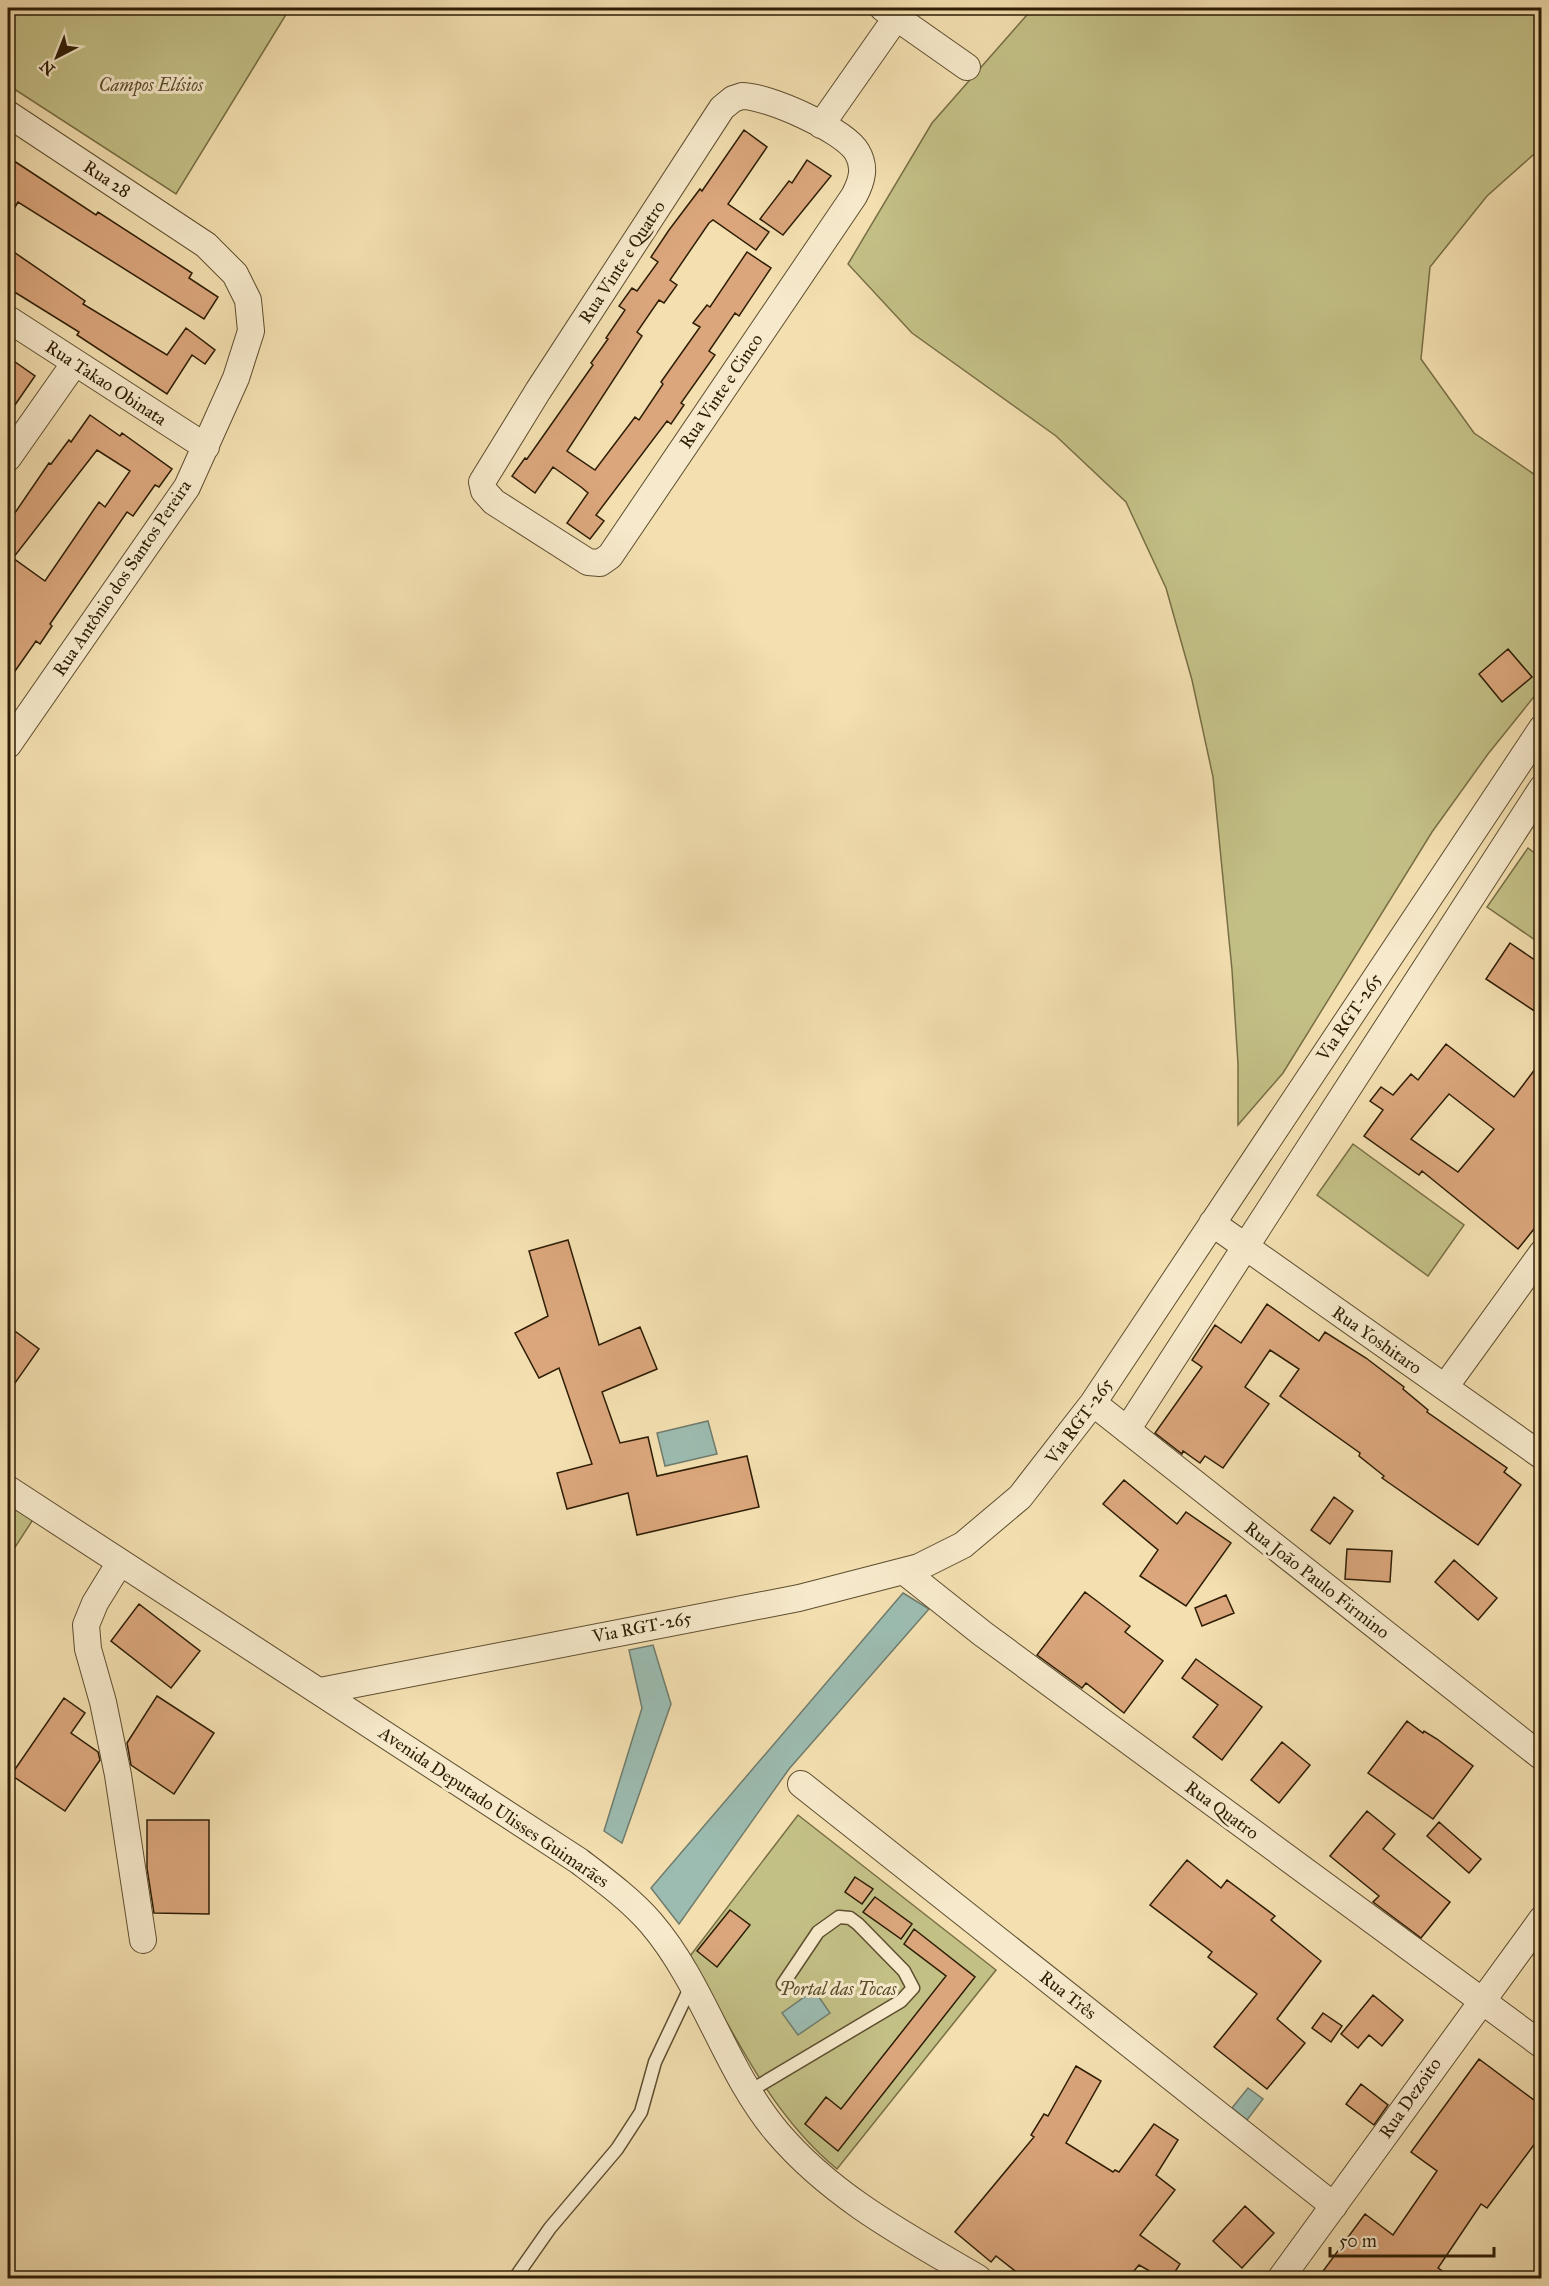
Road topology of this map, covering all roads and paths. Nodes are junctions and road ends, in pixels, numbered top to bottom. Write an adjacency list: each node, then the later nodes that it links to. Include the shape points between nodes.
1 (894, 11): 2 (street); 4 (street)
2 (967, 67)
3 (8, 114): 5 (street, Rua 28)
4 (820, 125): 10 (street, Rua Vinte e Quatro, via 757,96 733,99 722,108 486,473 484,491); 10 (street, Rua Vinte e Cinco, via 858,153 862,174 858,187 610,556 600,564 588,562)
5 (206, 245): 8 (street, Rua Antônio dos Santos Pereira, via 235,274 248,300 251,331 246,353)
6 (8, 319): 7 (street, Rua Takao Obinata)
7 (74, 364): 8 (street, Rua Takao Obinata); 9 (street)
8 (206, 447): 12 (street, Rua Antônio dos Santos Pereira, via 187,487)
9 (8, 458)
10 (500, 506)
11 (1542, 728): 14 (street, Via RGT-265)
12 (8, 746)
13 (1542, 788): 15 (street)
14 (1212, 1223): 15 (street, Rua Yoshitaro); 18 (street, Via RGT-265)
15 (1246, 1248): 17 (street, Rua Yoshitaro); 19 (street)
16 (1542, 1253): 17 (street)
17 (1445, 1387): 20 (street, Rua Yoshitaro)
18 (1093, 1403): 19 (street, Rua João Paulo Firmino); 23 (street, Via RGT-265, via 1020,1497 988,1526 947,1554)
19 (1127, 1430): 25 (street, Rua João Paulo Firmino)
20 (1542, 1456)
21 (8, 1488): 22 (street, Avenida Deputado Ulisses Guimarães)
22 (120, 1564): 24 (street, Avenida Deputado Ulisses Guimarães); 28 (street, via 86,1625 88,1649 118,1775)
23 (905, 1572): 24 (street, Via RGT-265, via 799,1598); 31 (street, Rua Quatro, via 983,1634)
24 (320, 1691): 30 (street, Avenida Deputado Ulisses Guimarães, via 607,1882 652,1924)
25 (1542, 1757)
26 (801, 1784): 34 (street, Rua Três)
27 (1542, 1919): 31 (street, Rua Dezoito)
28 (143, 1940)
29 (783, 1984): 33 (lane, via 818,1932 839,1917 858,1924 904,1971 914,1988 901,2001)
30 (691, 1986): 33 (street, Avenida Deputado Ulisses Guimarães); 35 (lane, via 655,2062 641,2112 617,2150 550,2228)
31 (1480, 2000): 32 (street, Rua Quatro); 34 (street, Rua Dezoito)
32 (1542, 2045)
33 (750, 2091): 36 (street, Avenida Deputado Ulisses Guimarães, via 776,2131 839,2193)
34 (1334, 2206): 37 (street, Rua Dezoito)
35 (515, 2278)
36 (978, 2278)
37 (1281, 2278)

